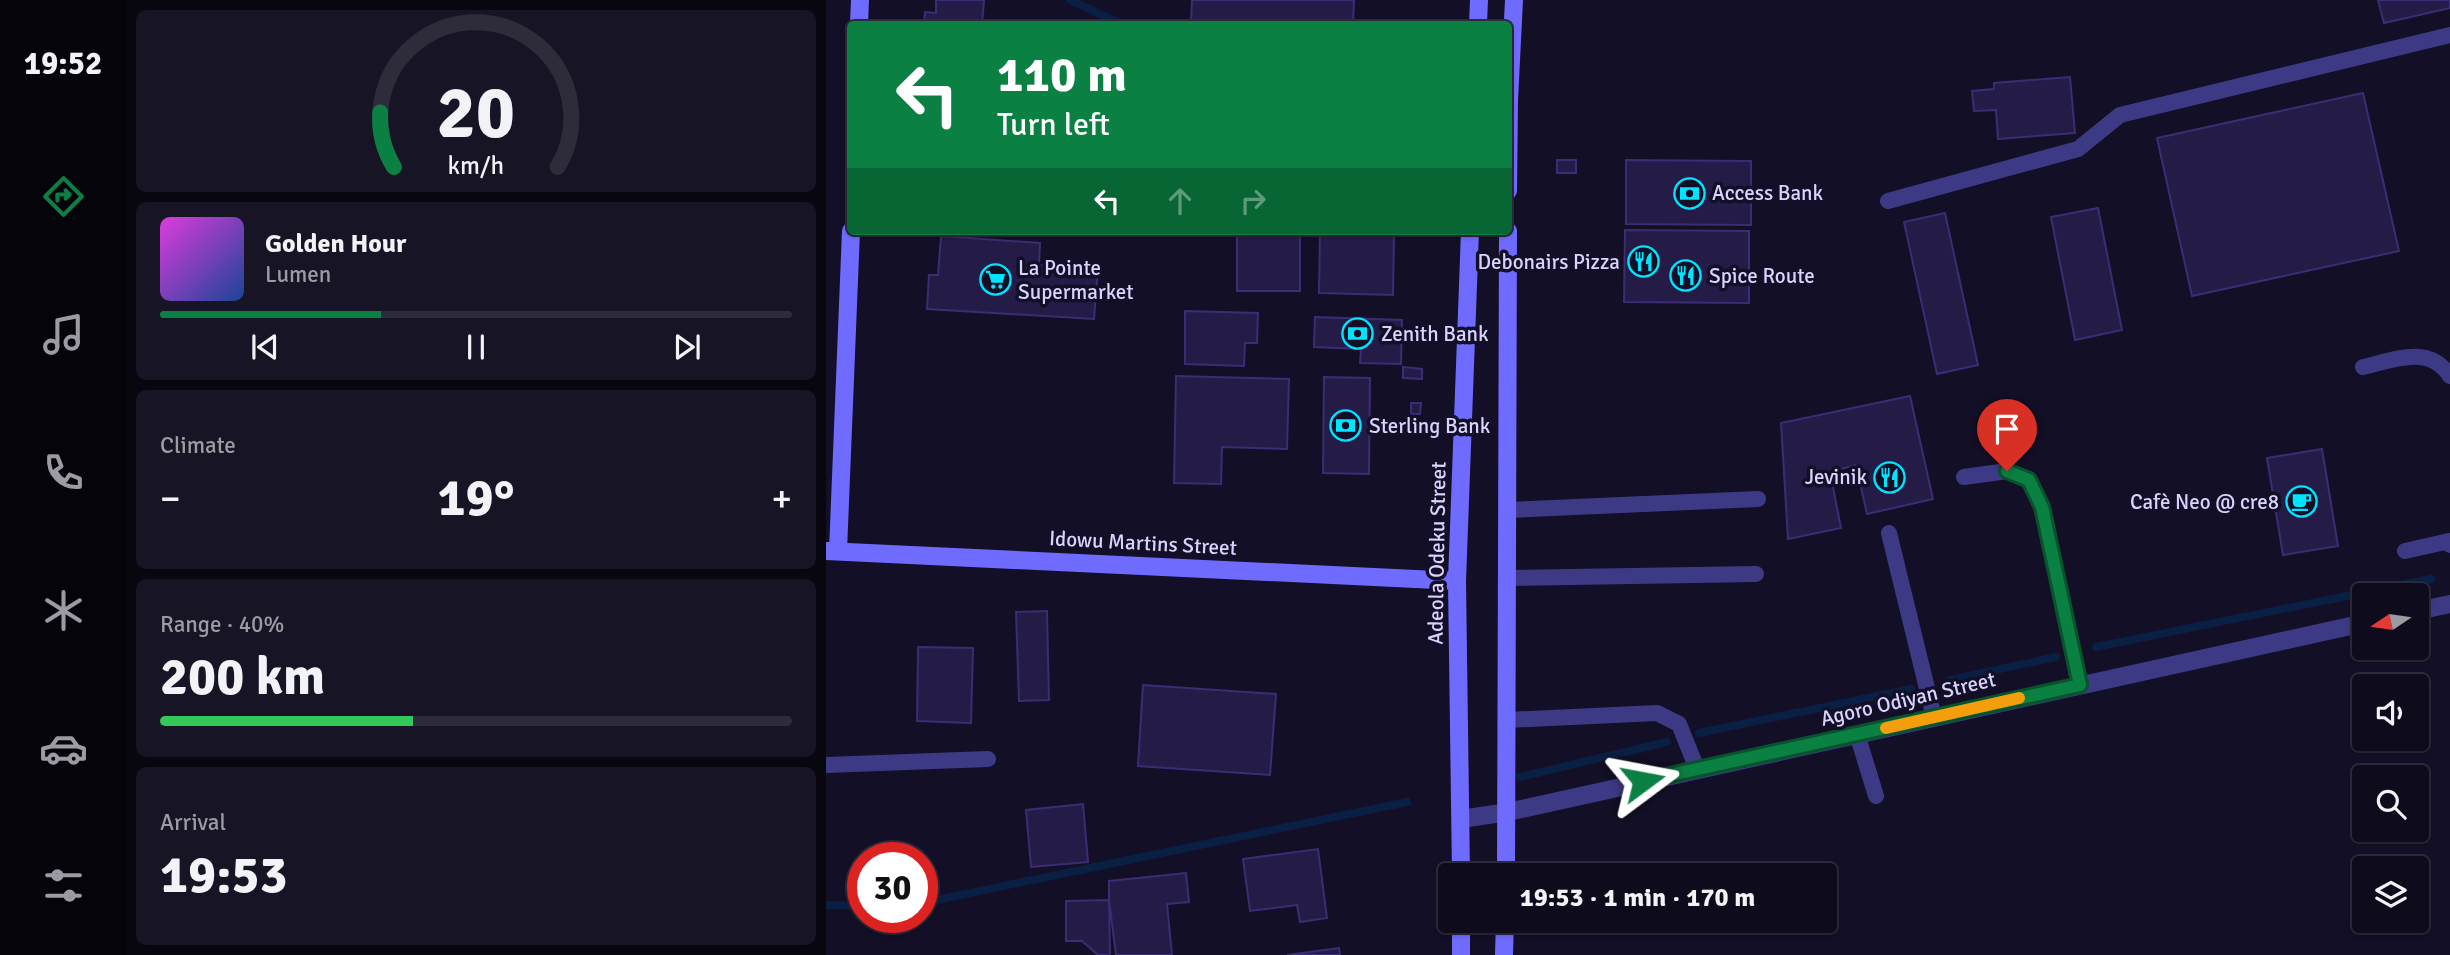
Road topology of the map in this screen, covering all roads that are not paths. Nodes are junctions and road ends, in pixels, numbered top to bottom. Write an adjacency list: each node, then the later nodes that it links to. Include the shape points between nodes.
1 (860, 0): 4 (main road)
2 (1479, 0): 5 (main road)
3 (1514, 0): 7 (main road)
4 (859, 21)
5 (1478, 21)
6 (2450, 35): 8 (lane, via 2120,115 2078,149)
7 (1512, 40)
8 (1888, 201)
9 (851, 235): 19 (main road)
10 (1470, 235): 23 (main road, Adeola Odeku Street)
11 (1508, 235): 16 (main road)
12 (2363, 367): 13 (lane, via 2413,356 2431,358)
13 (2450, 376)
14 (1964, 477): 27 (lane, via 2007,471 2029,480 2042,507)
15 (1758, 499): 16 (lane)
16 (1507, 510): 22 (main road)
17 (1889, 533): 28 (lane)
18 (2450, 542): 20 (lane)
19 (832, 551): 23 (main road, Idowu Martins Street)
20 (2405, 551)
21 (1756, 574): 22 (lane)
22 (1506, 578): 29 (main road)
23 (1457, 581): 36 (main road, Adeola Odeku Street)
24 (2450, 604): 25 (street)
25 (2429, 608)
26 (2352, 626): 27 (street, Agoro Odiyan Street)
27 (2080, 685): 28 (street, Agoro Odiyan Street)
28 (1934, 717): 30 (street, Agoro Odiyan Street)
29 (1507, 720): 33 (lane, via 1657,713 1679,723); 35 (main road)
30 (1857, 734): 33 (street, Agoro Odiyan Street); 34 (lane)
31 (988, 759): 32 (lane)
32 (826, 765)
33 (1697, 769): 35 (street, Agoro Odiyan Street)
34 (1876, 796)
35 (1508, 812): 36 (street, Agoro Odiyan Street); 38 (main road)
36 (1461, 819): 37 (main road, Adeola Odeku Street)
37 (1461, 863)
38 (1506, 863)
39 (1461, 933): 41 (main road)
40 (1505, 933): 42 (main road)
41 (1461, 955)
42 (1504, 955)

